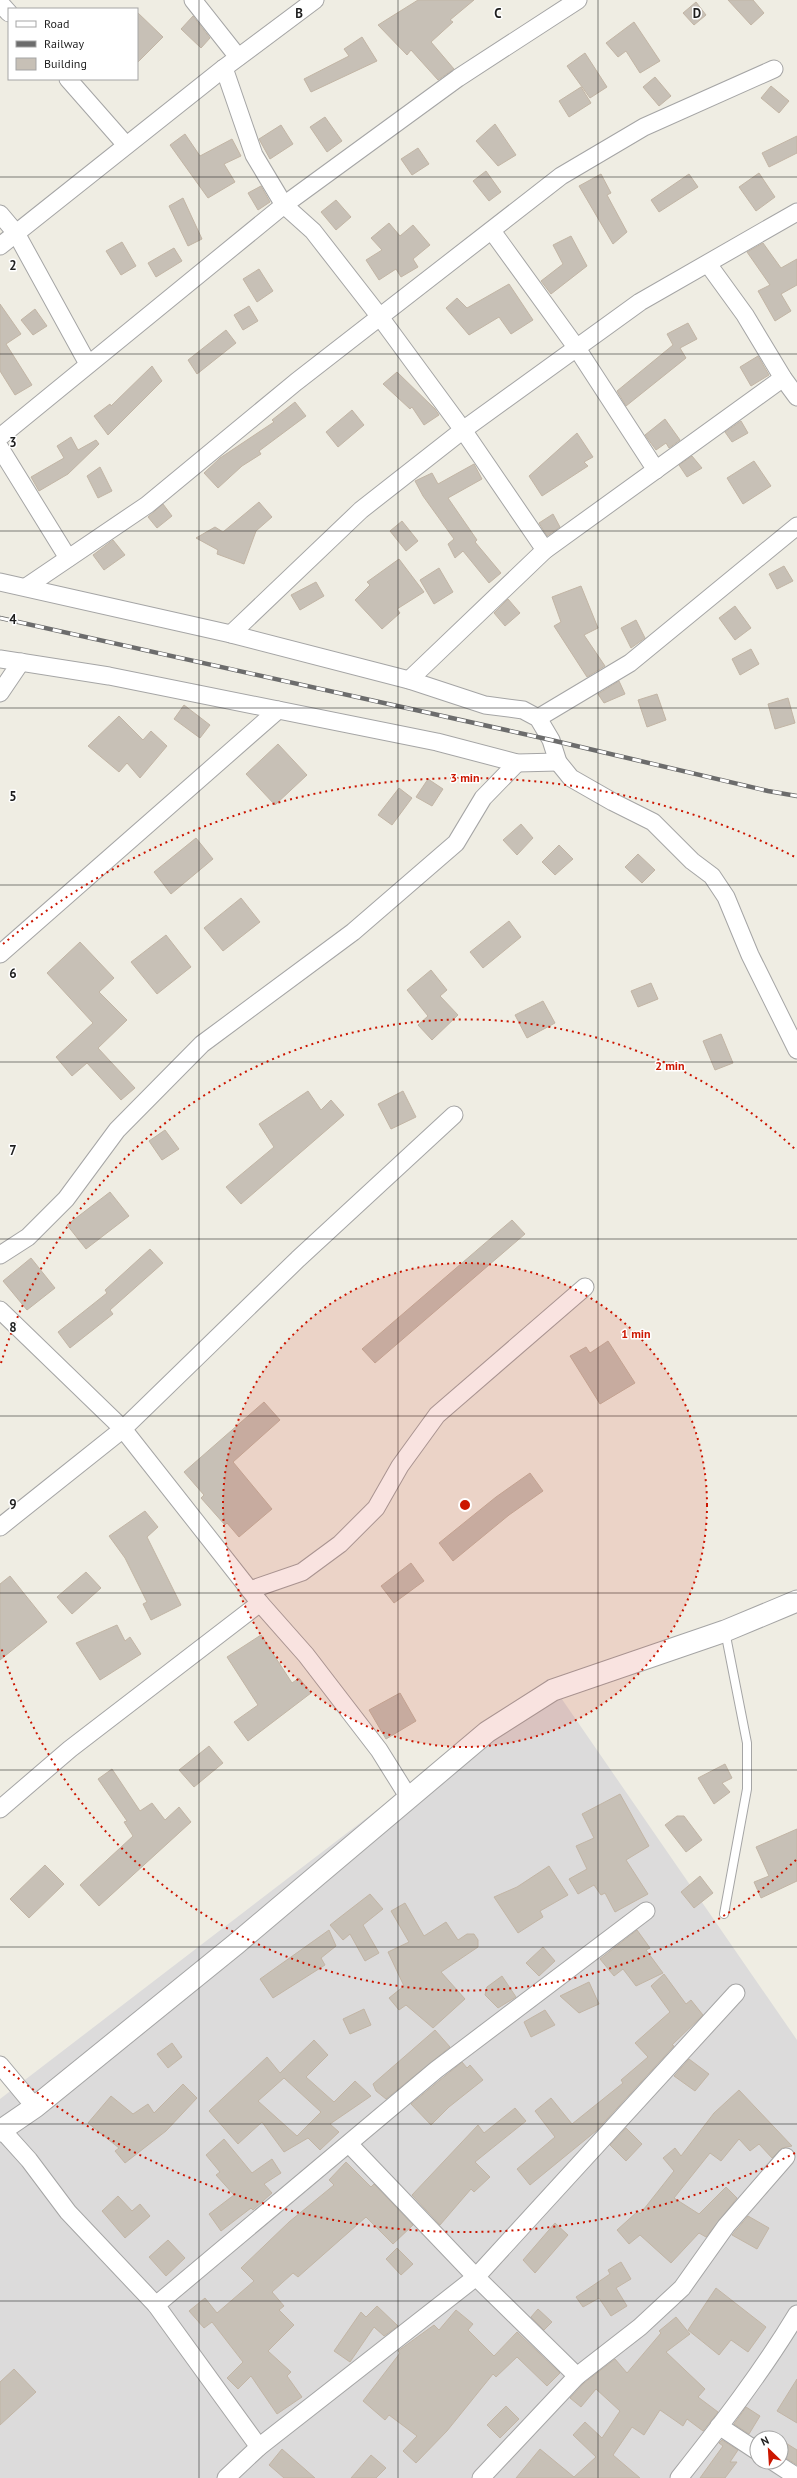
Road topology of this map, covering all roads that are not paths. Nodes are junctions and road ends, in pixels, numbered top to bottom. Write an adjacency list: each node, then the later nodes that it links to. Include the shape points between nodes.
1 (193, 0): 6 (street)
2 (315, 0): 6 (street)
3 (578, 0): 11 (street, via 458,78)
4 (0, 3): 5 (street)
5 (8, 12)
6 (238, 57): 7 (street)
7 (224, 68): 10 (street); 11 (street, via 254,155)
8 (774, 69): 14 (street, via 644,127 561,176)
9 (69, 80): 10 (street)
10 (126, 145): 15 (street)
11 (284, 205): 18 (street, via 313,232); 20 (street)
12 (797, 212): 17 (street)
13 (0, 214): 15 (street)
14 (492, 231): 18 (street); 19 (street)
15 (16, 233): 16 (street); 20 (street)
16 (0, 246)
17 (708, 264): 19 (street, via 640,302); 21 (street, via 745,315)
18 (380, 317): 23 (street); 29 (street, via 296,382 147,505)
19 (576, 347): 23 (street); 26 (street)
20 (88, 364): 24 (street)
21 (783, 378): 22 (street); 26 (street)
22 (797, 397)
23 (463, 430): 28 (street); 32 (street, via 361,510)
24 (0, 437)
25 (0, 448): 29 (street)
26 (656, 470): 28 (street)
27 (797, 526): 38 (street, via 630,662)
28 (545, 550): 35 (street)
29 (68, 558): 31 (street)
30 (0, 582): 31 (street)
31 (26, 587): 32 (street)
32 (231, 634): 35 (street)
33 (0, 659): 34 (street)
34 (21, 662): 36 (street); 37 (street, via 109,676)
35 (409, 680): 38 (street, via 485,705 523,710)
36 (0, 693)
37 (278, 710): 40 (street, via 437,742); 41 (street)
38 (538, 718): 39 (street, via 551,740)
39 (558, 762): 40 (street); 42 (street, via 571,778 653,822 692,861 712,876 726,897 750,955)
40 (516, 763): 44 (street, via 483,798 456,843 353,932 202,1044 117,1130 66,1199 28,1237)
41 (0, 954)
42 (797, 1050)
43 (454, 1115): 49 (street, via 298,1258)
44 (0, 1255)
45 (585, 1288): 51 (street, via 437,1415 400,1466 376,1508 340,1544 302,1572)
46 (0, 1310): 48 (street)
47 (0, 1326): 48 (street)
48 (19, 1327): 49 (street)
49 (123, 1429): 50 (street); 51 (street)
50 (0, 1527)
51 (250, 1590): 53 (street)
52 (797, 1601): 54 (street)
53 (260, 1603): 55 (street, via 306,1654 379,1750); 56 (street, via 70,1749)
54 (725, 1631): 55 (street, via 553,1690 487,1732); 58 (lane, via 747,1743 747,1789)
55 (409, 1798): 61 (street, via 236,1944)
56 (0, 1809)
57 (646, 1911): 63 (street, via 506,2015)
58 (724, 1914)
59 (736, 1993): 65 (street)
60 (0, 2065): 61 (street)
61 (35, 2107): 62 (street)
62 (1, 2131): 66 (street, via 29,2160 73,2217)
63 (349, 2144): 65 (street); 66 (street)
64 (786, 2157): 68 (street, via 726,2226 682,2288 640,2327)
65 (476, 2277): 68 (street); 71 (street)
66 (156, 2305): 71 (street)
67 (797, 2314): 69 (street, via 776,2349)
68 (577, 2376): 75 (street)
69 (719, 2426): 70 (street); 76 (street)
70 (749, 2446)
71 (258, 2447): 74 (street)
72 (786, 2470): 73 (street)
73 (797, 2477)
74 (226, 2478)
75 (481, 2478)
76 (679, 2478)

